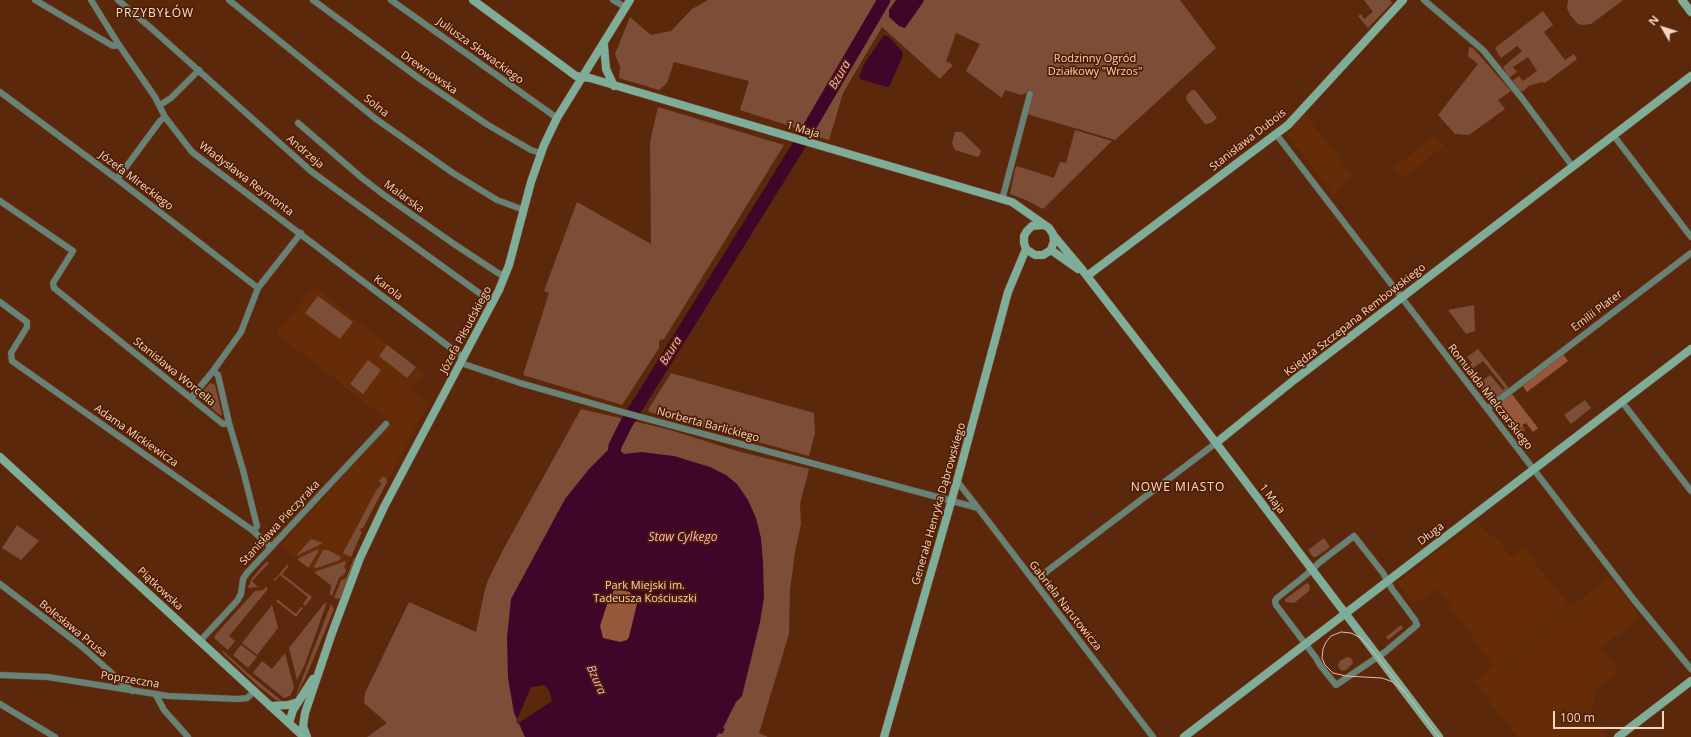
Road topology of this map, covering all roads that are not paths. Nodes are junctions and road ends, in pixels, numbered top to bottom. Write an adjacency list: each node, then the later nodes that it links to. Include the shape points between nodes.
1 (35, 0): 14 (street, via 113,46)
2 (91, 0): 14 (street, Władysława Reymonta)
3 (118, 0): 16 (street, Andrzeja)
4 (229, 0): 34 (street, Solna, via 382,124 497,200)
5 (313, 0): 28 (street, Drewnowska, via 420,79 488,125)
6 (391, 0): 24 (street, Juliusza Słowackiego)
7 (473, 0): 18 (street, 1 Maja, via 568,71)
8 (613, 0): 12 (street)
9 (1403, 0): 26 (street, Stanisława Dubois)
10 (1424, 0): 29 (street, via 1483,50)
11 (1682, 0): 13 (street)
12 (627, 4): 15 (street, Józefa Piłsudskiego)
13 (1691, 12)
14 (119, 44): 22 (street, Władysława Reymonta)
15 (604, 44): 18 (street, Józefa Piłsudskiego); 19 (street, via 606,69)
16 (199, 70): 22 (street, via 171,98); 48 (street, Andrzeja, via 312,172)
17 (1691, 76): 27 (street, Księdza Szczepana Rembowskiego)
18 (583, 77): 19 (street, 1 Maja); 24 (street, Józefa Piłsudskiego)
19 (614, 86): 31 (street, 1 Maja)
20 (0, 92): 30 (street, Józefa Mireckiego)
21 (1030, 94): 31 (street)
22 (160, 105): 23 (street, Władysława Reymonta)
23 (166, 117): 30 (street, via 160,121); 37 (street, Władysława Reymonta, via 180,138 196,155)
24 (557, 118): 28 (street, Józefa Piłsudskiego)
25 (298, 123): 43 (street, Malarska, via 384,195)
26 (1276, 134): 44 (street, Stanisława Dubois); 46 (street, Romualda Mielczarskiego)
27 (1614, 136): 29 (street, Księdza Szczepana Rembowskiego); 39 (street)
28 (540, 153): 34 (street, Józefa Piłsudskiego)
29 (1573, 167): 46 (street, Księdza Szczepana Rembowskiego)
30 (117, 179): 45 (street, Józefa Mireckiego)
31 (1002, 200): 33 (street, 1 Maja, via 1012,202)
32 (0, 201): 52 (street, Stanisława Worcella, via 72,250 54,283 54,288)
33 (1016, 206): 35 (street, 1 Maja); 36 (street, 1 Maja)
34 (524, 210): 43 (street, Józefa Piłsudskiego)
35 (1044, 225): 36 (street); 38 (street)
36 (1032, 226): 41 (street, via 1024,236 1024,243)
37 (301, 233): 45 (street); 50 (street, Karola)
38 (1054, 236): 40 (street); 44 (street, 1 Maja)
39 (1691, 237)
40 (1051, 250): 41 (street, via 1039,256); 44 (street, 1 Maja)
41 (1029, 251): 60 (street, Generała Henryka Dąbrowskiego, via 1008,292)
42 (1691, 254): 54 (street, Emilii Plater)
43 (505, 276): 48 (street, Józefa Piłsudskiego)
44 (1087, 276): 57 (street, 1 Maja)
45 (258, 288): 51 (street, via 241,332)
46 (1402, 298): 54 (street, Romualda Mielczarskiego); 57 (street, Księdza Szczepana Rembowskiego)
47 (0, 302): 64 (street, Adama Mickiewicza, via 27,322 28,327 12,353 12,361)
48 (493, 303): 50 (street, Józefa Piłsudskiego)
49 (1691, 350): 53 (street, Długa)
50 (462, 361): 62 (street, Norberta Barlickiego, via 520,383); 74 (street, Józefa Piłsudskiego, via 371,534)
51 (213, 371): 52 (street); 55 (street, via 218,375)
52 (191, 398): 55 (street, Stanisława Worcella, via 223,424)
53 (1622, 402): 59 (street, Długa); 61 (street)
54 (1487, 409): 59 (street, Romualda Mielczarskiego)
55 (229, 423): 64 (street, via 257,526)
56 (386, 424): 65 (street, Stanisława Pieczyraka)
57 (1216, 443): 66 (street, 1 Maja); 67 (street, Księdza Szczepana Rembowskiego)
58 (0, 457): 71 (street, Piątkowska)
59 (1534, 469): 68 (street, Długa); 75 (street, Romualda Mielczarskiego)
60 (957, 481): 62 (street, Generała Henryka Dąbrowskiego); 63 (street, Gabriela Narutowicza)
61 (1691, 491)
62 (952, 501): 63 (street); 89 (street, Generała Henryka Dąbrowskiego)
63 (978, 508): 67 (street, Gabriela Narutowicza)
64 (254, 531): 65 (street)
65 (271, 546): 71 (street, Stanisława Pieczyraka, via 245,576 237,601)
66 (1312, 569): 68 (street, via 1354,536); 70 (street, 1 Maja); 72 (street, via 1275,601)
67 (1034, 581): 90 (street, Gabriela Narutowicza)
68 (1387, 581): 70 (street, Długa); 73 (street, via 1415,620 1416,626)
69 (0, 584): 78 (street, Bolesława Prusa, via 80,645)
70 (1345, 613): 72 (street, Długa); 73 (street, 1 Maja)
71 (200, 641): 79 (street, Piątkowska)
72 (1305, 644): 73 (street, via 1336,685); 91 (street, Długa)
73 (1378, 656): 92 (street, 1 Maja)
74 (319, 670): 81 (street, Józefa Piłsudskiego); 84 (street, Józefa Piłsudskiego)
75 (1691, 670)
76 (0, 675): 78 (street, Poprzeczna, via 48,677)
77 (1691, 681): 93 (street)
78 (132, 691): 80 (street, Poprzeczna)
79 (255, 691): 80 (street, Poprzeczna, via 247,698 238,699); 83 (street, Piątkowska)
80 (156, 695): 87 (street, via 164,710)
81 (298, 702): 83 (street); 85 (street, Józefa Piłsudskiego)
82 (0, 704): 86 (street)
83 (270, 706): 85 (street, Piątkowska)
84 (304, 713): 85 (street); 88 (street, via 303,726)
85 (290, 723): 88 (street, Piątkowska)
86 (55, 737)
87 (188, 737)
88 (306, 737)
89 (884, 737)
90 (1153, 737)
91 (1184, 737)
92 (1439, 737)
93 (1618, 737)

